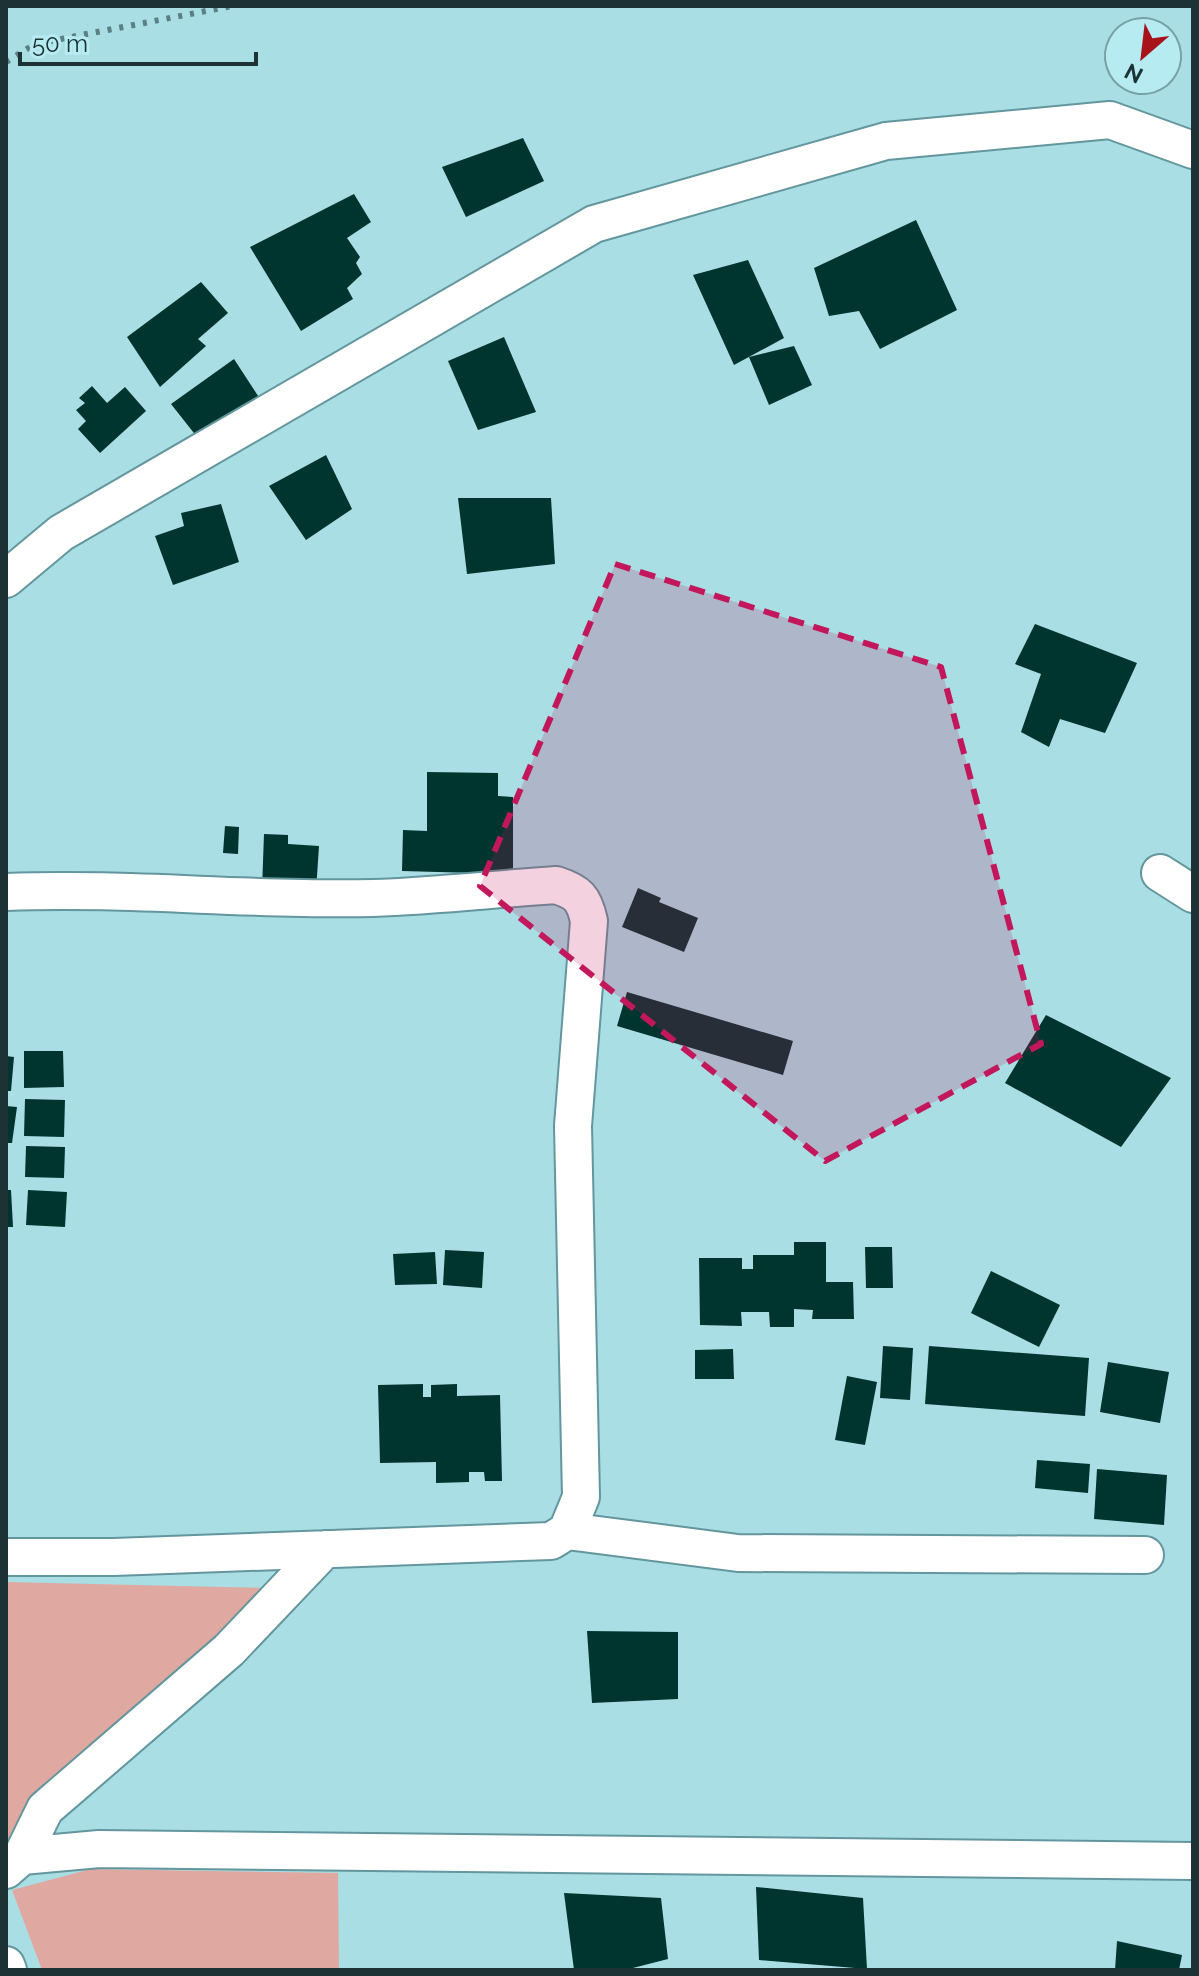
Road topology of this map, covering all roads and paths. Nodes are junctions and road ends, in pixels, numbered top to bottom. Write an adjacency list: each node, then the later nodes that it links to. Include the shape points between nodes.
1 (1193, 150): 2 (street, via 1110,120 886,141 594,224 61,533)
2 (6, 579)
3 (1160, 873): 5 (street)
4 (6, 892): 6 (street, via 79,889 374,898 556,885 584,901 589,921 573,1126 581,1497)
5 (1193, 894)
6 (567, 1531): 7 (street, via 551,1541); 8 (street, via 738,1553)
7 (325, 1549): 9 (street); 11 (street, via 229,1650 45,1809)
8 (1145, 1555)
9 (6, 1557)
10 (1193, 1861): 11 (street, via 99,1849)
11 (14, 1863)

